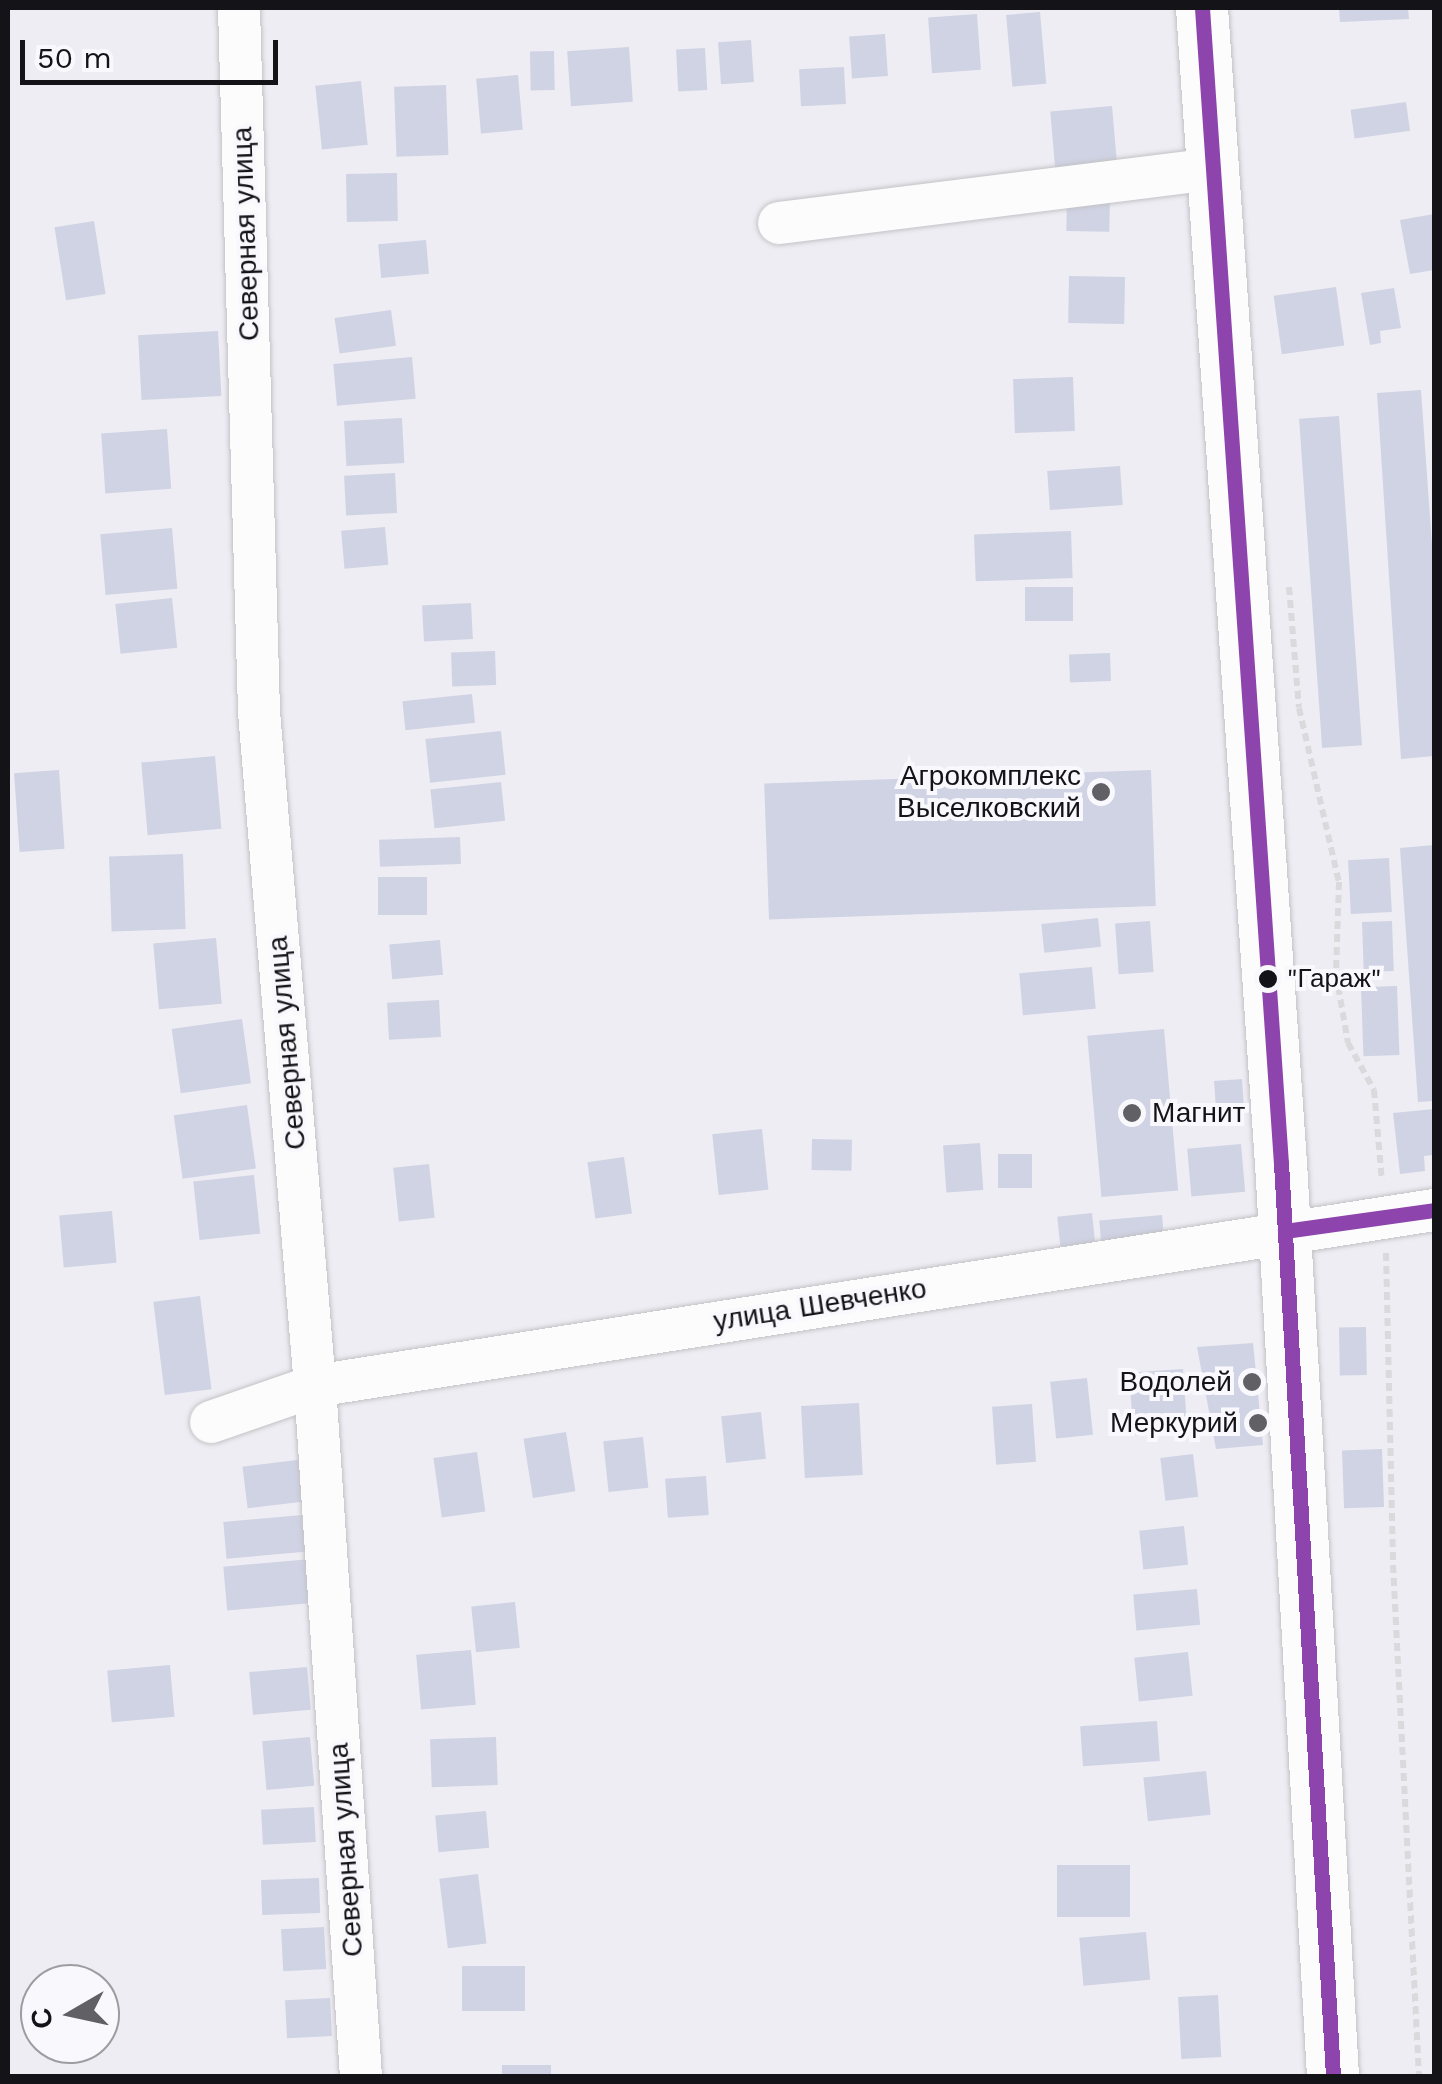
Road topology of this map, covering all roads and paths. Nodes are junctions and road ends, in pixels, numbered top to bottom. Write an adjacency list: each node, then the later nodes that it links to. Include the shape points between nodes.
1 (240, 8): 9 (street, Северная улица, via 259,712)
2 (1202, 8): 3 (main road)
3 (1212, 169): 4 (street); 8 (main road)
4 (779, 224)
5 (1287, 572): 7 (path, via 1299,708 1340,882 1336,974 1348,1043 1374,1090)
6 (1434, 1210): 7 (street, улица Шевченко)
7 (1385, 1218): 8 (street, улица Шевченко); 13 (path, via 1393,1566)
8 (1285, 1231): 9 (street, улица Шевченко); 12 (main road)
9 (315, 1386): 10 (street, улица Шевченко); 11 (street, Северная улица)
10 (211, 1422)
11 (361, 2076)
12 (1333, 2076)
13 (1419, 2076)

